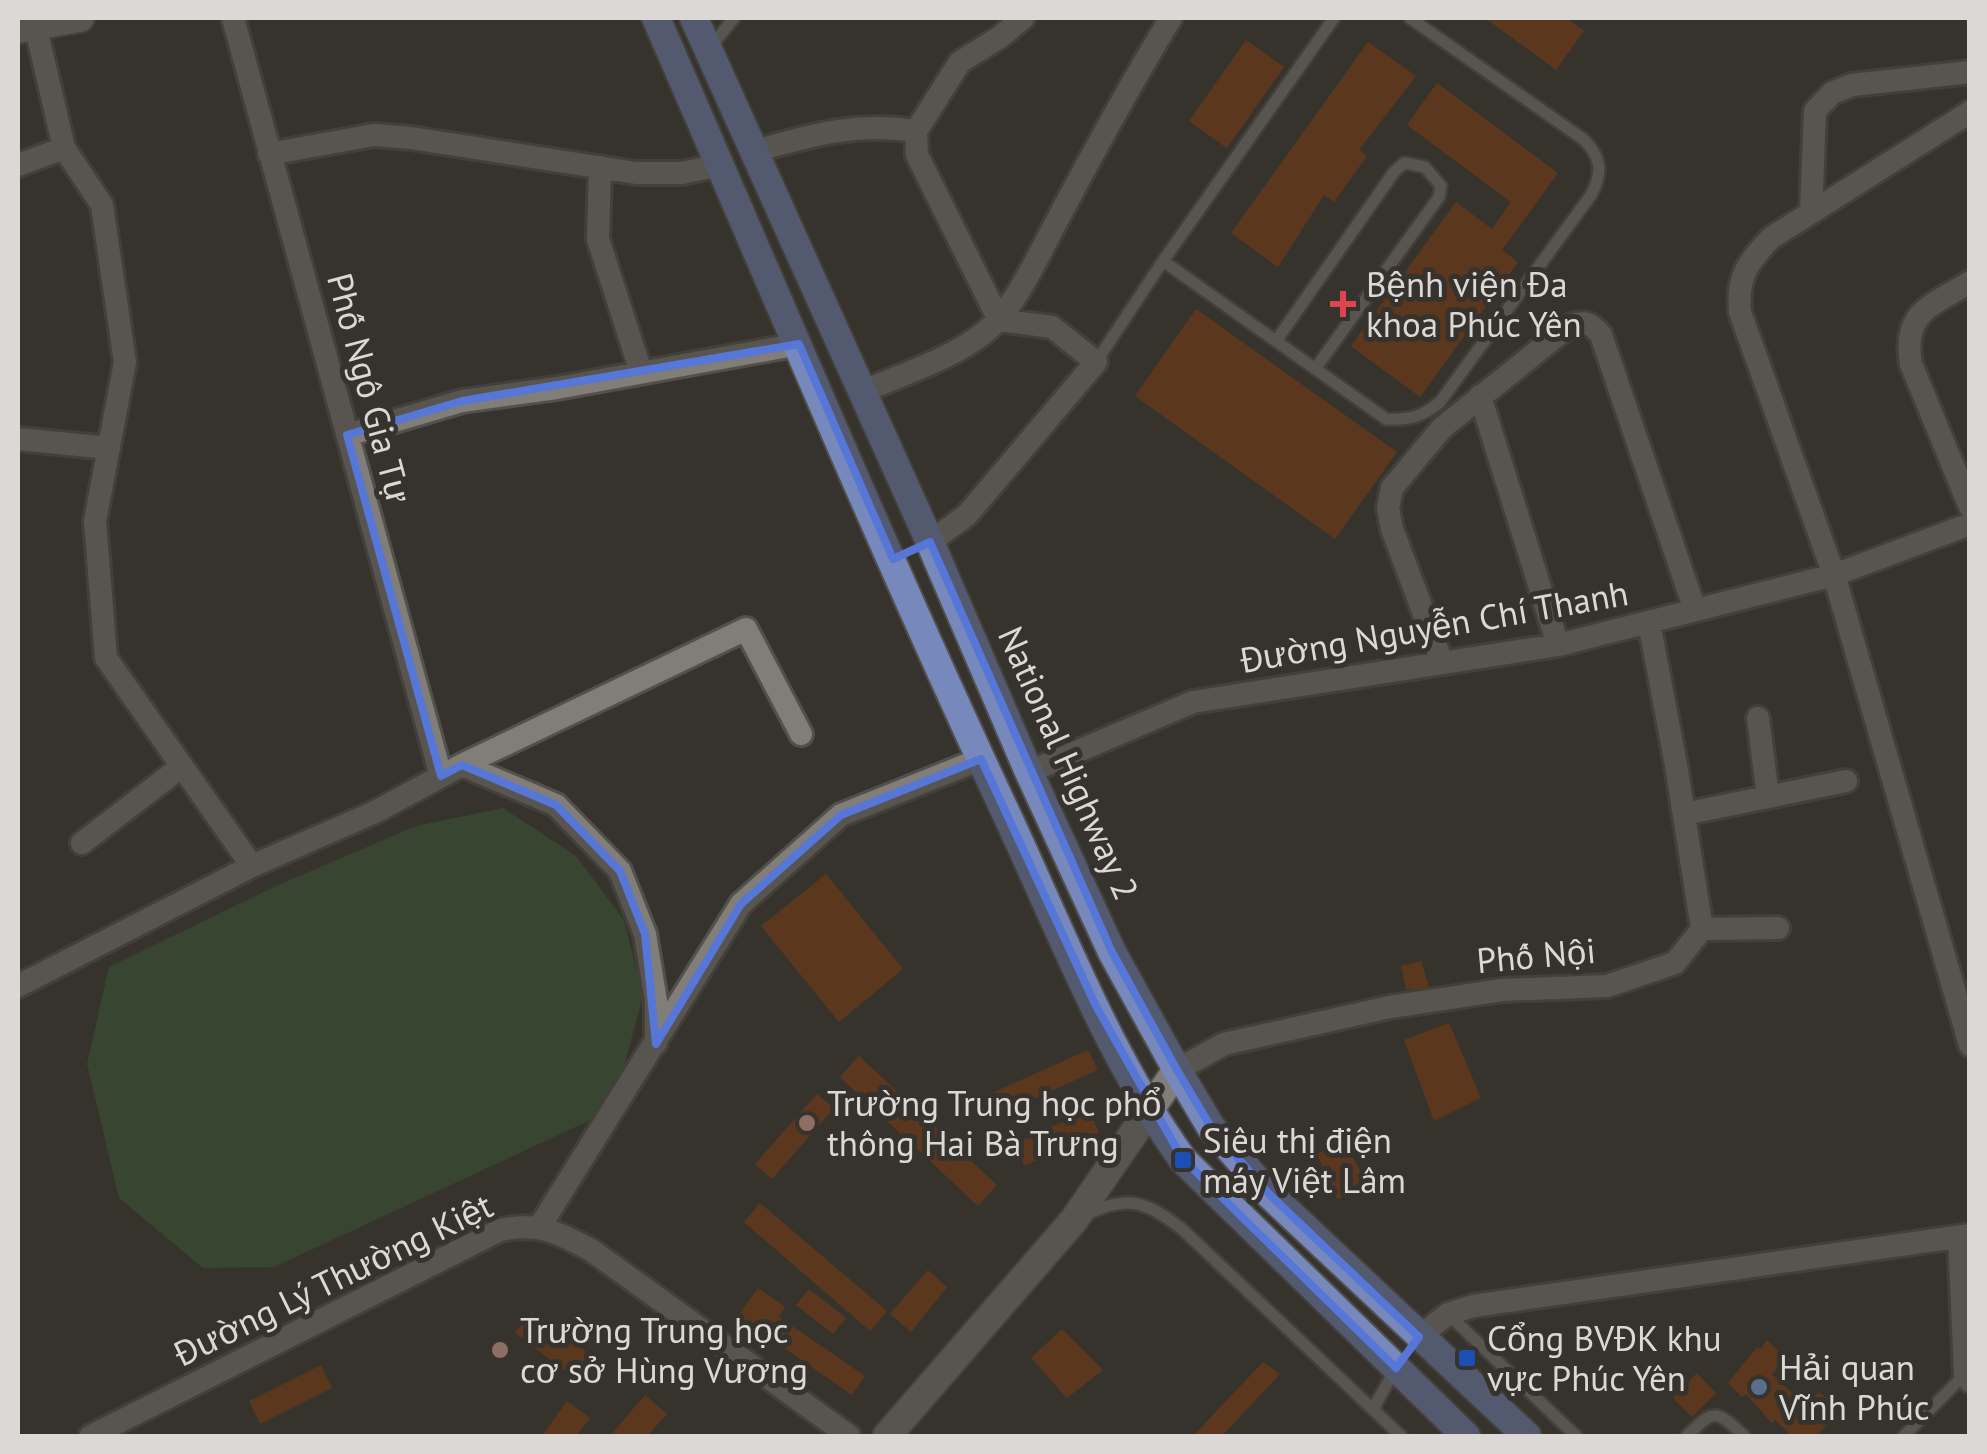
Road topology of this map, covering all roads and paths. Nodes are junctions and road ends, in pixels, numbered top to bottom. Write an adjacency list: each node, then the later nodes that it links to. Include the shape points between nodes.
1 (80, 18): 10 (street)
2 (232, 18): 17 (street, Phố Ngô Gia Tự)
3 (656, 18): 18 (highway)
4 (694, 18): 11 (highway, National Highway 2)
5 (734, 18): 11 (lane)
6 (1023, 18): 14 (street, via 960,62)
7 (1171, 18): 24 (street)
8 (1334, 18): 22 (lane)
9 (1410, 18): 28 (lane, via 1583,139 1595,150 1599,180 1424,416 1386,419)
10 (26, 26): 15 (street)
11 (709, 50): 16 (highway, National Highway 2)
12 (1970, 72): 21 (street, via 1832,93 1815,111)
13 (1970, 112): 21 (street)
14 (916, 131): 16 (street, via 879,125 836,130); 24 (street, via 918,155)
15 (64, 148): 19 (street); 34 (street, via 102,205 125,362)
16 (755, 151): 30 (highway, National Highway 2)
17 (270, 154): 20 (street, via 374,136); 32 (street, Phố Ngô Gia Tự)
18 (720, 164): 20 (street, via 682,174); 26 (highway)
19 (18, 165)
20 (600, 168): 29 (street, via 598,238)
21 (1811, 213): 39 (street, via 1771,238 1751,259 1738,288 1740,312)
22 (1163, 261): 25 (lane); 27 (lane)
23 (1970, 282): 35 (street, via 1922,312 1907,341)
24 (998, 320): 27 (street, via 1052,327); 30 (street, via 960,347)
25 (1276, 341): 28 (lane); 28 (lane, via 1394,172 1404,163 1425,167 1441,186 1439,197)
26 (799, 344): 29 (street); 38 (highway)
27 (1096, 362): 37 (street, via 967,515)
28 (1315, 369)
29 (641, 372): 32 (street, via 462,400)
30 (862, 392): 37 (highway, National Highway 2)
31 (1480, 396): 40 (street, via 1569,326 1592,325 1601,335); 42 (street); 43 (street, via 1442,428 1392,488 1388,508)
32 (347, 435): 48 (street, Phố Ngô Gia Tự)
33 (18, 440): 34 (street)
34 (109, 448): 47 (street, via 95,521 106,658)
35 (1970, 507)
36 (1970, 524): 39 (street, Đường Nguyễn Chí Thanh)
37 (930, 542): 38 (highway); 49 (highway, National Highway 2)
38 (893, 559): 46 (highway)
39 (1834, 575): 40 (street, Đường Nguyễn Chí Thanh); 59 (street)
40 (1695, 610): 41 (street, Đường Nguyễn Chí Thanh)
41 (1649, 622): 42 (street, Đường Nguyễn Chí Thanh); 52 (street)
42 (1558, 646): 43 (street, Đường Nguyễn Chí Thanh)
43 (1442, 662): 49 (street, Đường Nguyễn Chí Thanh, via 1194,702)
44 (1758, 718): 51 (street)
45 (801, 734): 48 (street, via 746,629)
46 (981, 759): 58 (street, via 841,815 741,904); 61 (highway)
47 (181, 767): 53 (street); 54 (street)
48 (452, 771): 54 (street); 58 (street, via 556,805 620,871 645,934)
49 (1029, 772): 60 (highway, National Highway 2, via 1112,952)
50 (1846, 781): 51 (street)
51 (1768, 797): 52 (street)
52 (1684, 814): 56 (street)
53 (82, 844)
54 (252, 866): 57 (street)
55 (1778, 928): 56 (street)
56 (1702, 929): 60 (street, Phố Nội, via 1676,964 1607,986 1502,990 1390,1006 1224,1044)
57 (18, 986)
58 (656, 1044): 63 (street)
59 (1970, 1045)
60 (1176, 1070): 61 (street); 66 (highway, National Highway 2, via 1211,1127 1269,1194)
61 (1150, 1111): 62 (street); 67 (highway, via 1182,1158)
62 (1074, 1220): 69 (lane, via 1129,1201 1156,1209); 72 (street)
63 (539, 1228): 70 (street, Đường Lý Thường Kiệt, via 500,1230); 71 (street, Đường Lý Thường Kiệt, via 590,1250)
64 (1964, 1236): 65 (street); 68 (street)
65 (1448, 1314): 66 (street); 76 (lane)
66 (1419, 1337): 67 (highway); 75 (highway, National Highway 2)
67 (1396, 1368): 69 (lane); 74 (highway)
68 (1968, 1378): 79 (lane)
69 (1373, 1409): 73 (lane)
70 (91, 1436)
71 (849, 1436)
72 (887, 1436)
73 (1402, 1436)
74 (1466, 1436)
75 (1527, 1436)
76 (1576, 1436)
77 (1687, 1436): 78 (lane, via 1716,1414)
78 (1744, 1436)
79 (1904, 1436)

